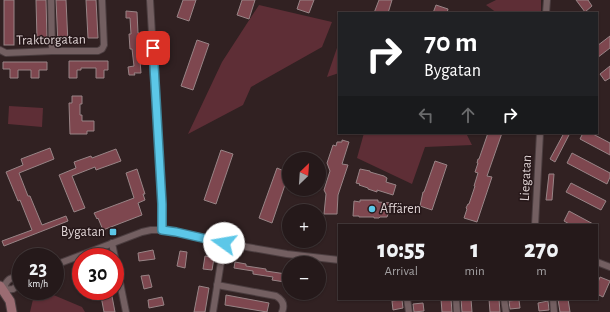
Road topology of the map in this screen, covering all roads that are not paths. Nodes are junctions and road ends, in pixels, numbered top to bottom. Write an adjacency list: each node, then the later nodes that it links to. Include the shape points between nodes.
1 (51, 0): 7 (street)
2 (102, 0): 7 (street, Traktorgatan, via 102,49)
3 (150, 0): 10 (street)
4 (547, 0): 5 (street)
5 (546, 12)
6 (0, 50): 7 (street, Traktorgatan, via 6,53)
7 (52, 51)
8 (540, 134): 9 (street, Liegatan)
9 (535, 224)
10 (162, 230): 11 (street, via 142,232); 12 (street)
11 (112, 243): 14 (street); 26 (street)
12 (224, 243): 13 (street); 18 (street)
13 (338, 260)
14 (64, 262)
15 (598, 262): 16 (street)
16 (610, 267)
17 (12, 278): 19 (street, via 6,281)
18 (217, 285): 27 (street); 28 (street, via 273,294 282,301)
19 (1, 289): 20 (street); 25 (main road, via 10,301)
20 (12, 289)
21 (407, 300): 29 (street)
22 (456, 300): 30 (street)
23 (504, 300): 31 (street)
24 (553, 300): 32 (street)
25 (12, 312)
26 (126, 312)
27 (213, 312)
28 (282, 312)
29 (408, 312)
30 (458, 312)
31 (506, 312)
32 (554, 312)

